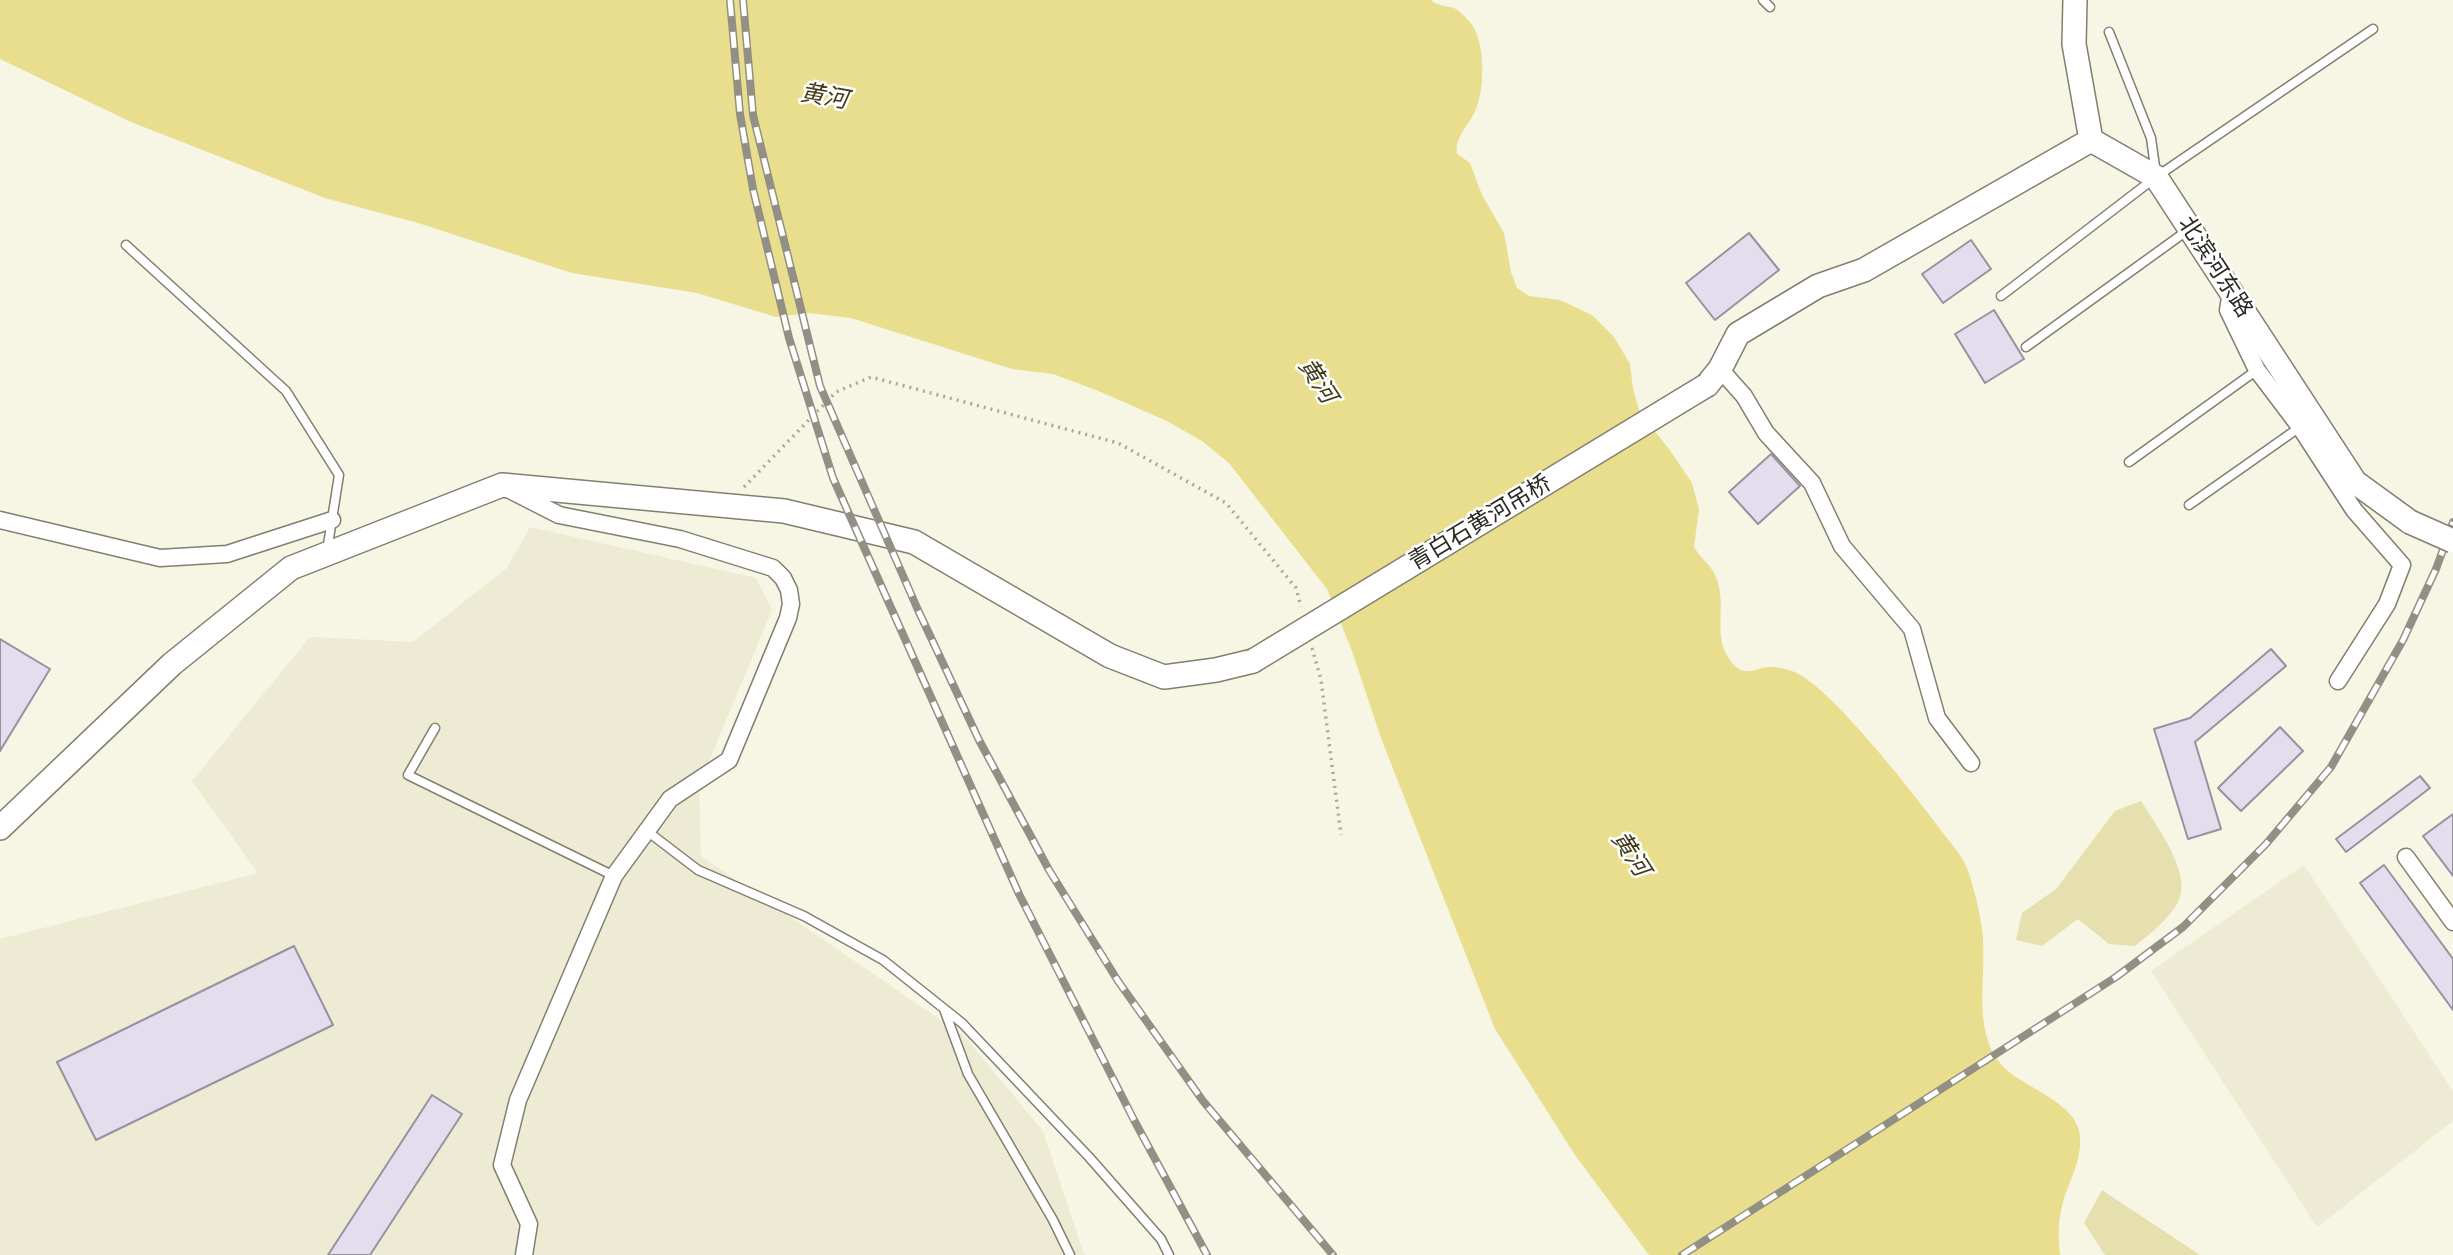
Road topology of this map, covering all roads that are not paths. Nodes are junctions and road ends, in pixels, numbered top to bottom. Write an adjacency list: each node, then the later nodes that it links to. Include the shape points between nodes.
1 (1763, 0): 3 (lane)
2 (2076, 0): 6 (street, via 2074,44)
3 (1770, 8)
4 (2373, 29): 7 (lane)
5 (2109, 32): 7 (lane, via 2151,138)
6 (2091, 140): 7 (street, 北滨河东路); 14 (street, via 1864,270 1818,286 1738,334)
7 (2157, 177): 8 (street, 北滨河东路); 11 (lane)
8 (2190, 229): 10 (street, 北滨河东路); 12 (lane)
9 (126, 245): 20 (lane, via 286,391 339,475)
10 (2231, 292): 13 (street, via 2228,310); 21 (street, 北滨河东路, bridge, via 2355,482 2410,522)
11 (2001, 296)
12 (2026, 347)
13 (2257, 370): 15 (street); 16 (lane)
14 (1713, 377): 17 (street, 青白石黄河吊桥, bridge, via 1252,661 1164,677 1111,656 914,542 784,511); 25 (street, via 1744,396 1766,433 1812,482 1842,546 1912,629 1937,718)
15 (2300, 427): 18 (lane); 23 (street, via 2354,510 2402,565 2387,604)
16 (2129, 462)
17 (502, 485): 22 (street); 27 (street, via 559,515 680,539 760,563 773,568 789,590 788,618 729,760 670,799)
18 (2189, 505)
19 (0, 520): 20 (street, via 160,558 227,554)
20 (332, 520): 22 (lane)
21 (2453, 541)
22 (327, 554): 26 (street, via 291,568 172,664)
23 (2338, 681)
24 (435, 728): 29 (lane, via 408,775)
25 (1971, 763)
26 (0, 828)
27 (646, 831): 29 (street); 31 (lane, via 698,870 804,916 883,960)
28 (2406, 857): 30 (street)
29 (614, 876): 32 (street, via 518,1100 508,1139 502,1165 529,1224)
30 (2453, 922)
31 (944, 1008): 33 (lane, via 968,1074); 34 (lane, via 1089,1157 1161,1239)
32 (524, 1255)
33 (1070, 1255)
34 (1169, 1255)

